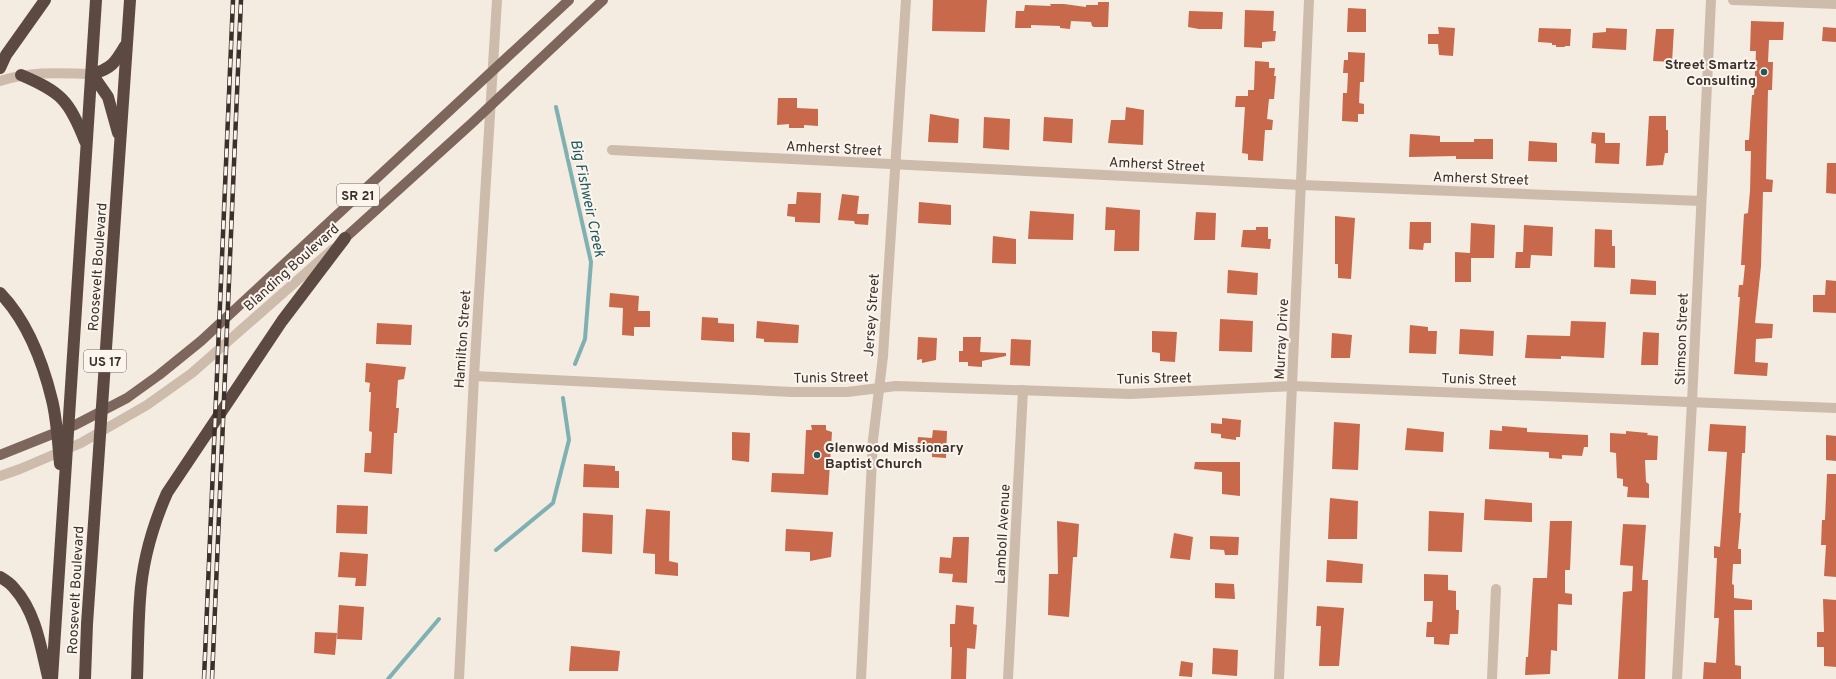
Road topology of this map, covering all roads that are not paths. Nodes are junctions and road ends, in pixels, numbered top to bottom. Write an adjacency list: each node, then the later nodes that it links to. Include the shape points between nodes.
1 (45, 0): 13 (highway, via 6,55)
2 (96, 0): 14 (highway, Roosevelt Boulevard / US 17)
3 (130, 0): 12 (highway, Roosevelt Boulevard / US 17)
4 (497, 0): 25 (street, Hamilton Street)
5 (569, 0): 31 (main road, Blanding Boulevard / SR 21, via 201,341 159,375 127,398 75,425)
6 (603, 0): 23 (main road, Blanding Boulevard / SR 21)
7 (906, 0): 20 (street, Jersey Street)
8 (1309, 0): 21 (street, Murray Drive)
9 (1711, 0): 22 (street, Stimson Street)
10 (1733, 0): 11 (street)
11 (1836, 4)
12 (127, 43): 14 (highway, via 116,62 105,71); 17 (highway, Roosevelt Boulevard / US 17)
13 (0, 68)
14 (92, 74): 15 (street); 17 (highway, via 108,97); 18 (highway, Roosevelt Boulevard / US 17)
15 (21, 75): 16 (street); 18 (highway, via 44,84 64,100 76,119)
16 (0, 82)
17 (121, 140): 38 (highway, Roosevelt Boulevard / US 17)
18 (87, 145): 33 (highway, Roosevelt Boulevard / US 17)
19 (612, 150): 20 (street, Amherst Street)
20 (895, 165): 21 (street, Amherst Street); 27 (street, Jersey Street)
21 (1302, 186): 22 (street, Amherst Street); 26 (street, Murray Drive)
22 (1701, 201): 29 (street, Stimson Street)
23 (345, 238): 32 (street, Blanding Boulevard / SR 21, via 192,373 147,406 81,443); 39 (highway, via 282,321 167,493 156,517 140,598)
24 (0, 293): 33 (highway, via 24,326 41,365 52,400)
25 (474, 376): 27 (street, Tunis Street, via 792,392); 40 (street, Hamilton Street)
26 (1293, 386): 28 (street, Tunis Street, via 1164,393); 29 (street, Tunis Street); 43 (street, Murray Drive)
27 (880, 389): 28 (street, Tunis Street, via 896,386); 41 (street, Jersey Street, via 873,440)
28 (1023, 390): 42 (street, Lamboll Avenue)
29 (1692, 402): 30 (street, Tunis Street); 45 (street, Stimson Street)
30 (1836, 408)
31 (0, 455)
32 (0, 476)
33 (64, 491): 37 (highway, Roosevelt Boulevard / US 17)
34 (0, 577): 36 (highway, via 15,588 28,610 38,635)
35 (1496, 589): 44 (street)
36 (49, 679)
37 (52, 679)
38 (85, 679)
39 (138, 679)
40 (459, 679)
41 (862, 679)
42 (1008, 679)
43 (1279, 679)
44 (1492, 679)
45 (1677, 679)

